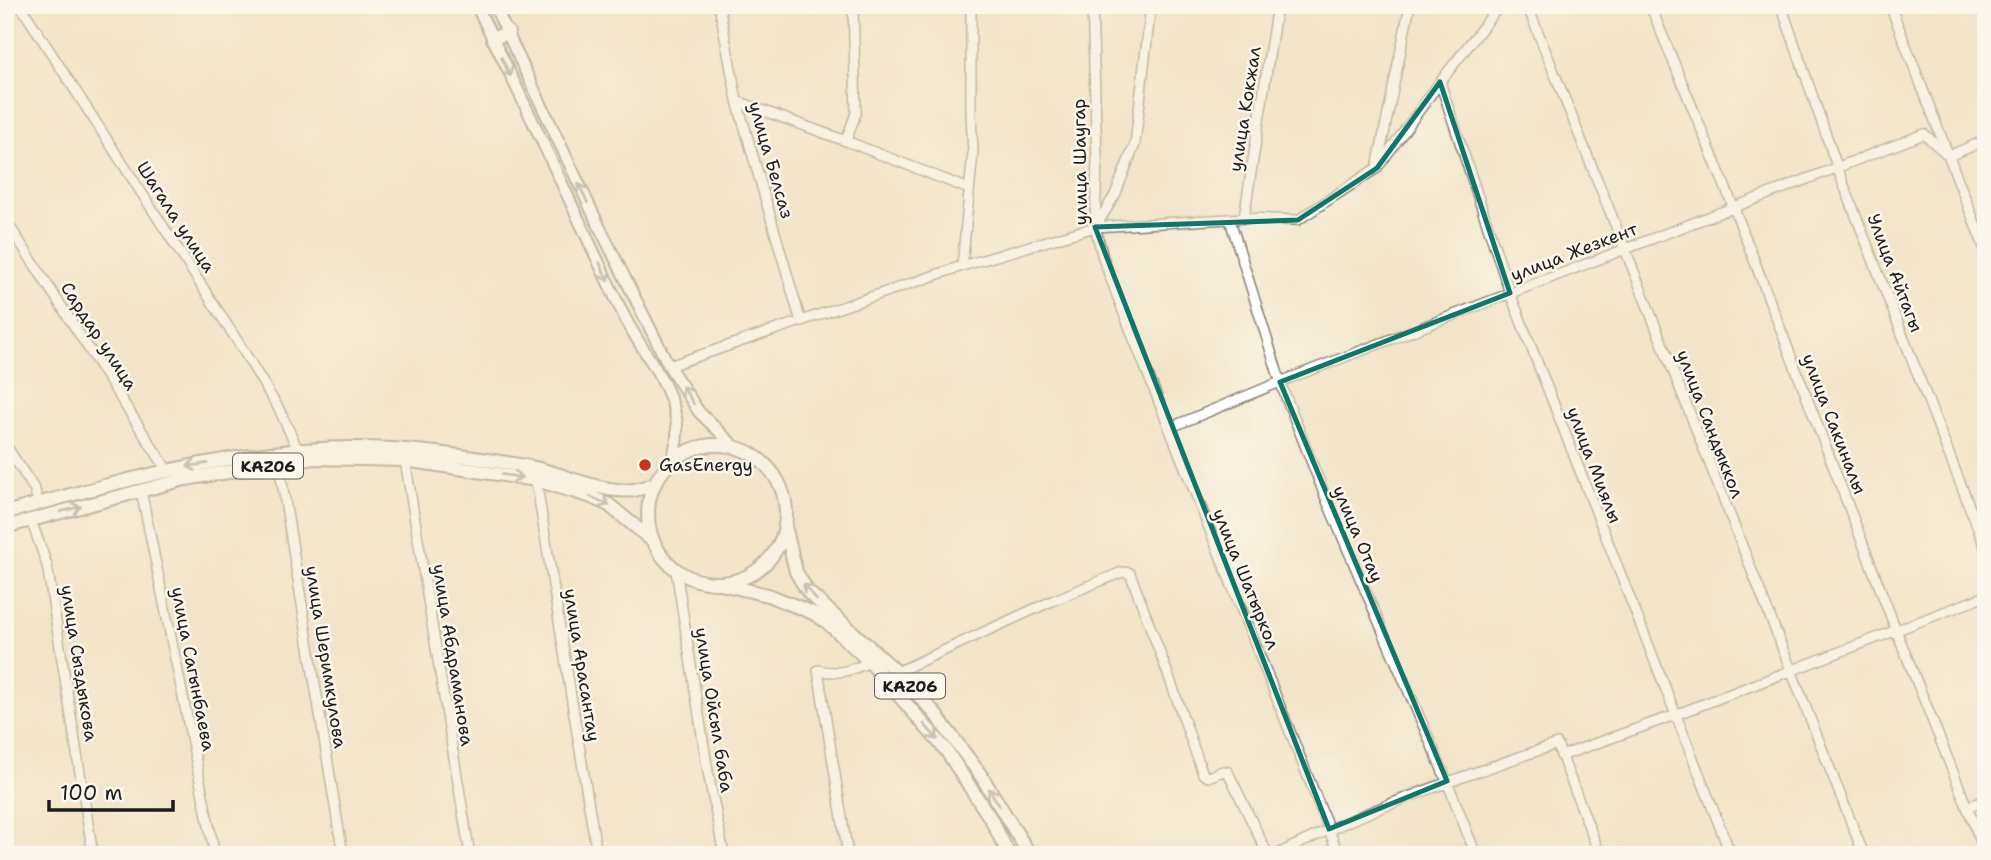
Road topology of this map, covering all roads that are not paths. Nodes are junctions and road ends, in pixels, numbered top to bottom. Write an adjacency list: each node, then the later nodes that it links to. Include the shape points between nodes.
1 (19, 5): 42 (street, Шагала улица, via 238,342)
2 (477, 5): 17 (main road)
3 (494, 5): 16 (main road)
4 (719, 5): 19 (street, улица Белсаз)
5 (853, 5): 21 (street, via 856,113)
6 (971, 5): 25 (street, via 973,152)
7 (1092, 5): 30 (street, улица Шаугар)
8 (1151, 5): 30 (street, via 1135,144 1115,195)
9 (1277, 5): 27 (street, улица Кокжал)
10 (1410, 5): 23 (street)
11 (1500, 5): 18 (street)
12 (1527, 5): 31 (street, улица Сандыккол)
13 (1650, 5): 26 (street, улица Сакиналы)
14 (1781, 5): 24 (street, Улица Айтагы)
15 (1890, 5): 22 (street)
16 (508, 32): 17 (highway); 37 (main road, one-way to 16)
17 (493, 39): 44 (main road, one-way to 44, via 625,317 667,390 678,435)
18 (1440, 82): 23 (street); 34 (street, улица Миялы)
19 (737, 101): 21 (street); 36 (street, улица Белсаз)
20 (1986, 140): 22 (street)
21 (846, 141): 25 (street)
22 (1949, 156): 24 (street, улица Жезкент, via 1924,134); 32 (street)
23 (1377, 168): 27 (street, via 1298,220)
24 (1838, 168): 26 (street, улица Жезкент); 56 (street, Улица Айтагы)
25 (969, 189): 33 (street)
26 (1734, 207): 31 (street, улица Жезкент); 60 (street, улица Сакиналы)
27 (1244, 218): 29 (street)
28 (5, 219): 46 (street, Сардар улица)
29 (1230, 220): 30 (street); 38 (street, улица Отау)
30 (1095, 227): 33 (street); 35 (street, улица Шаугар)
31 (1625, 249): 34 (street, улица Жезкент); 62 (street, улица Сандыккол)
32 (1986, 252)
33 (962, 266): 36 (street)
34 (1510, 293): 38 (street, улица Жезкент); 64 (street, улица Миялы)
35 (1124, 314): 39 (street, улица Шатыркол)
36 (801, 322): 37 (street)
37 (669, 366): 41 (main road, one-way to 37, via 699,412)
38 (1280, 382): 39 (street, улица Жезкент); 66 (street, улица Отау)
39 (1169, 428): 69 (street, улица Шатыркол)
40 (5, 444): 50 (street, via 35,490)
41 (733, 445): 44 (highway, KАZ06, via 701,446); 54 (highway, KАZ06, via 770,467 782,486)
42 (298, 450): 46 (highway, KАZ06, one-way to 46); 48 (highway, KАZ06, via 394,449 533,467 618,489)
43 (405, 460): 45 (highway, KАZ06, via 314,458); 47 (highway, KАZ06, one-way to 47); 74 (street, улица Абдраманова)
44 (673, 460): 48 (highway, KАZ06)
45 (279, 464): 49 (highway, KАZ06); 73 (street, улица Шеримкулова)
46 (167, 470): 50 (highway, KАZ06)
47 (536, 480): 55 (highway, KАZ06, one-way to 55, via 609,505); 75 (street, улица Арасантау)
48 (654, 484): 55 (highway, KАZ06, via 648,502)
49 (141, 490): 52 (highway, KАZ06, one-way to 49); 72 (street, улица Сагынбаева)
50 (38, 504): 51 (highway, KАZ06)
51 (5, 513)
52 (31, 520): 53 (highway, KАZ06); 71 (street, улица Сыздыкова, via 47,565)
53 (5, 527)
54 (786, 528): 58 (highway, via 778,550 763,567 744,579); 63 (highway, KАZ06, one-way to 54, via 808,593 796,572)
55 (653, 541): 57 (highway, KАZ06)
56 (1986, 549)
57 (676, 570): 58 (highway, KАZ06, via 697,581); 76 (street, улица Ойсыл баба)
58 (721, 584): 61 (highway, KАZ06, via 768,595 813,613)
59 (1986, 596): 60 (street)
60 (1896, 631): 62 (street); 68 (street, улица Сакиналы)
61 (870, 662): 77 (street, via 834,674 818,670); 78 (highway, KАZ06, one-way to 78, via 946,750)
62 (1790, 671): 64 (street); 86 (street, улица Сандыккол)
63 (897, 672): 79 (highway, KАZ06, one-way to 63, via 972,764); 80 (street, via 1052,601 1122,572 1130,573 1203,774 1228,772)
64 (1675, 715): 65 (street); 85 (street, улица Миялы)
65 (1562, 756): 66 (street, via 1557,744); 84 (street)
66 (1447, 781): 69 (street); 83 (street, улица Отау)
67 (1986, 800): 68 (street)
68 (1967, 807): 70 (street, улица Сакиналы)
69 (1329, 829): 81 (street); 82 (street, улица Шатыркол)
70 (1986, 854)
71 (93, 855)
72 (215, 855)
73 (342, 855)
74 (470, 855)
75 (597, 855)
76 (724, 855)
77 (848, 855)
78 (1009, 855)
79 (1030, 855)
80 (1268, 855)
81 (1276, 855)
82 (1339, 855)
83 (1476, 855)
84 (1600, 855)
85 (1731, 855)
86 (1864, 855)

